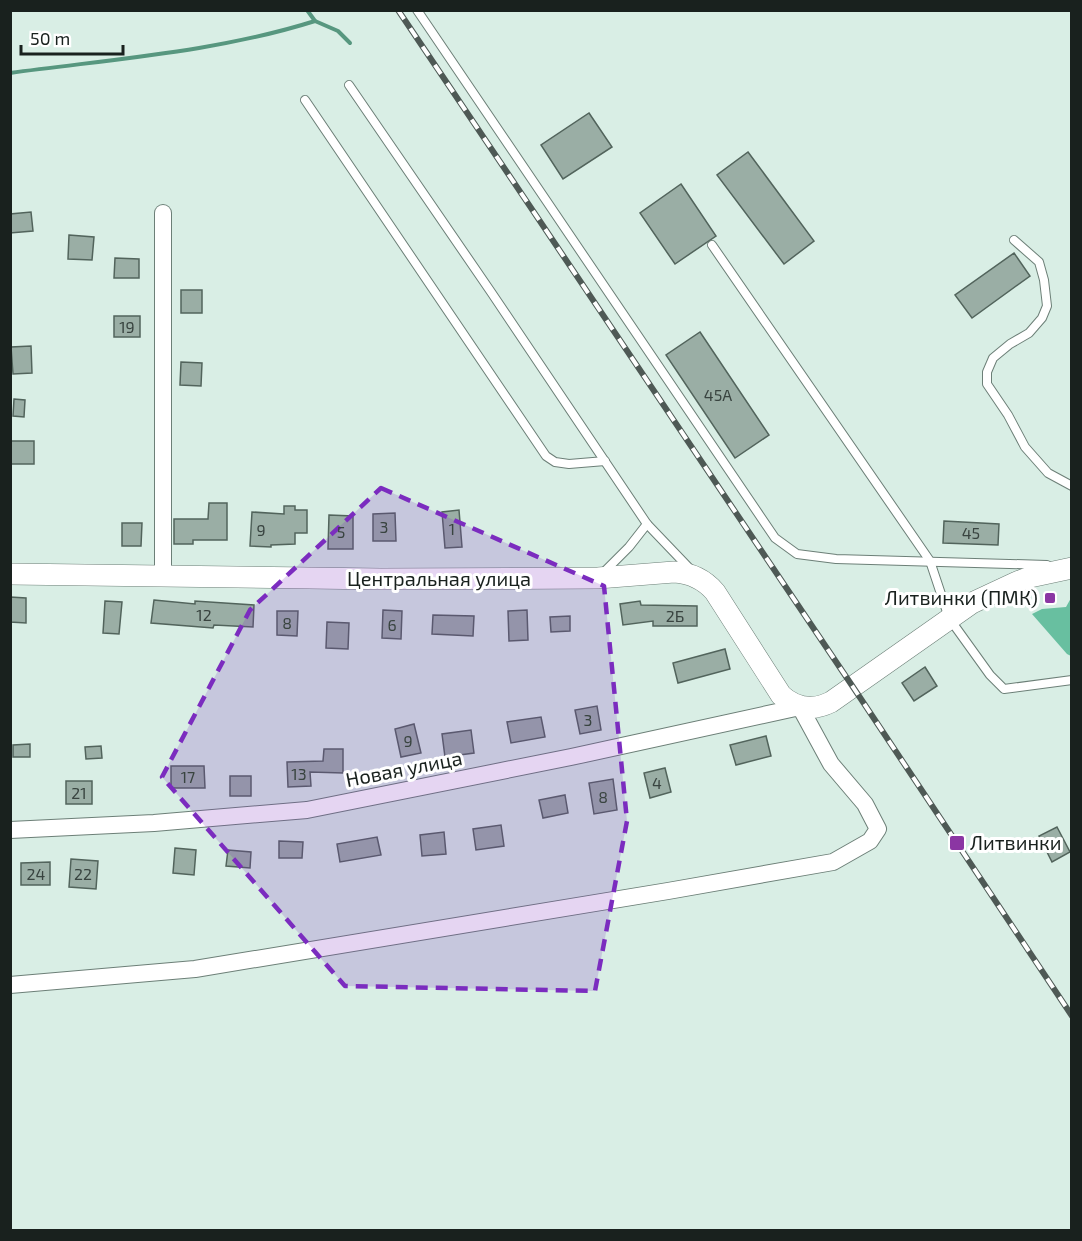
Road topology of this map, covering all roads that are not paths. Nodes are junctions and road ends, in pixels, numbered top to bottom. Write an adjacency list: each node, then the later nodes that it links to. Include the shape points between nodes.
1 (417, 10): 10 (lane, via 775,538 797,554)
2 (349, 85): 7 (lane)
3 (305, 100): 7 (lane, via 546,456 568,464)
4 (163, 213): 13 (street)
5 (1014, 240): 8 (lane, via 1039,262 1047,306 1029,333 993,358 987,384 1025,447 1048,474)
6 (712, 245): 10 (lane)
7 (605, 461): 9 (lane)
8 (1071, 486)
9 (647, 524): 14 (lane); 15 (lane)
10 (930, 561): 11 (lane); 16 (lane)
11 (1071, 567): 16 (street, via 1001,588)
12 (10, 574): 13 (street, Центральная улица)
13 (163, 576): 15 (street, Центральная улица)
14 (695, 576): 15 (street, Центральная улица, via 674,572); 18 (street, via 717,594 781,695)
15 (598, 578)
16 (949, 618): 17 (lane, via 1004,689); 18 (street, via 831,702 816,708)
17 (1071, 680)
18 (800, 707): 19 (street, Новая улица, via 307,810); 20 (street, via 831,764 865,804 878,829 870,842 833,862 195,969)
19 (10, 830)
20 (10, 985)

